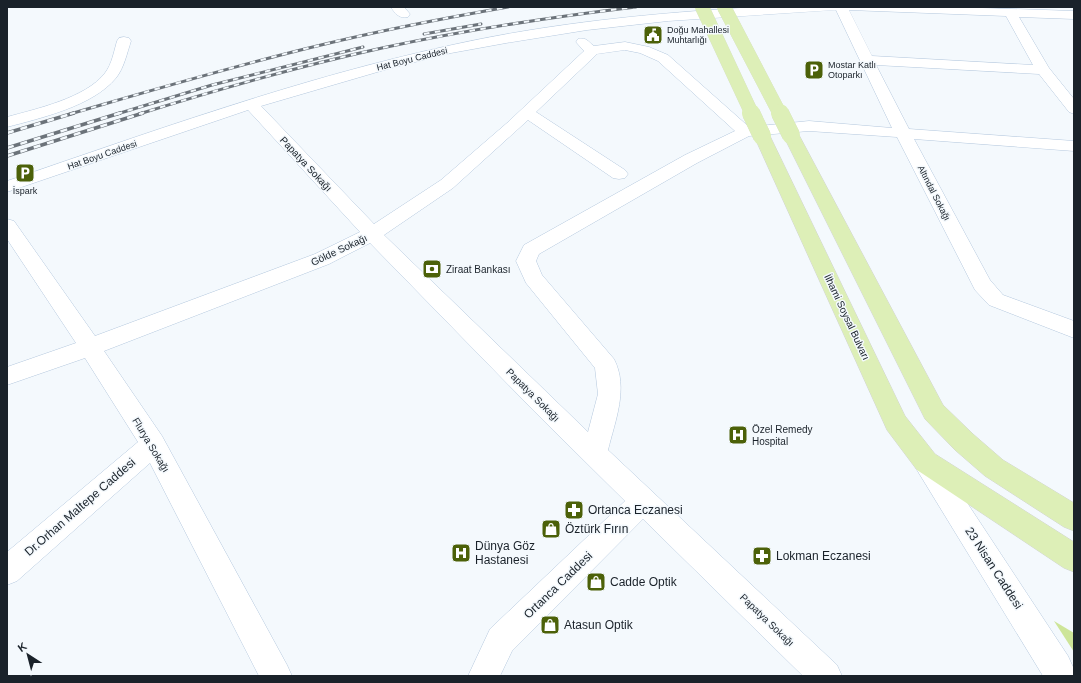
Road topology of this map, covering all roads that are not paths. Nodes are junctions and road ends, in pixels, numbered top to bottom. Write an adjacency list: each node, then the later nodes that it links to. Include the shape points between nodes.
1 (702, 7): 18 (main road, İlhami Soysal Bulvarı, bridge)
2 (724, 7): 31 (main road, bridge, via 934,412 994,468)
3 (832, 7): 8 (street, Hat Boyu Caddesi, via 756,10)
4 (841, 7): 11 (street, Altındal Sokağı)
5 (850, 7): 6 (street)
6 (1010, 12): 7 (street); 12 (street)
7 (1074, 15)
8 (572, 27): 10 (street, via 588,48); 13 (street, Hat Boyu Caddesi, via 443,50)
9 (124, 41): 16 (street, via 112,74 95,89 76,99)
10 (593, 50): 15 (street, Gölde Sokağı); 18 (street, via 625,46 663,58)
11 (866, 60): 12 (street); 17 (street, Altındal Sokağı)
12 (1043, 70): 14 (street)
13 (251, 104): 21 (street, Hat Boyu Caddesi); 23 (street, Papatya Sokağı)
14 (1074, 109)
15 (527, 113): 20 (street); 23 (street, Gölde Sokağı, via 447,184)
16 (7, 122)
17 (902, 133): 18 (street, via 809,126); 19 (street); 24 (street, Altındal Sokağı, via 982,285 996,300)
18 (754, 134): 28 (street, via 690,159 531,250 526,261 533,278 606,364 610,394); 29 (main road, İlhami Soysal Bulvarı, via 896,423)
19 (1074, 146)
20 (619, 174)
21 (7, 187)
22 (7, 225): 25 (street, Flurya Sokağı)
23 (372, 234): 25 (street, Gölde Sokağı, via 322,259); 28 (street, Papatya Sokağı)
24 (1074, 330)
25 (90, 347): 26 (street, Gölde Sokağı); 27 (street, Flurya Sokağı)
26 (7, 376)
27 (153, 444): 33 (street, Dr.Orhan Maltepe Caddesi); 34 (street, Flurya Sokağı)
28 (594, 454): 30 (street, Papatya Sokağı)
29 (926, 462): 32 (main road, İlhami Soysal Bulvarı); 37 (street, 23 Nisan Caddesi, via 1057,667)
30 (643, 501): 35 (street, Ortanca Caddesi, via 501,640); 36 (street, Papatya Sokağı)
31 (1074, 518)
32 (1074, 558)
33 (7, 571)
34 (276, 676)
35 (484, 676)
36 (826, 676)
37 (1059, 676)

